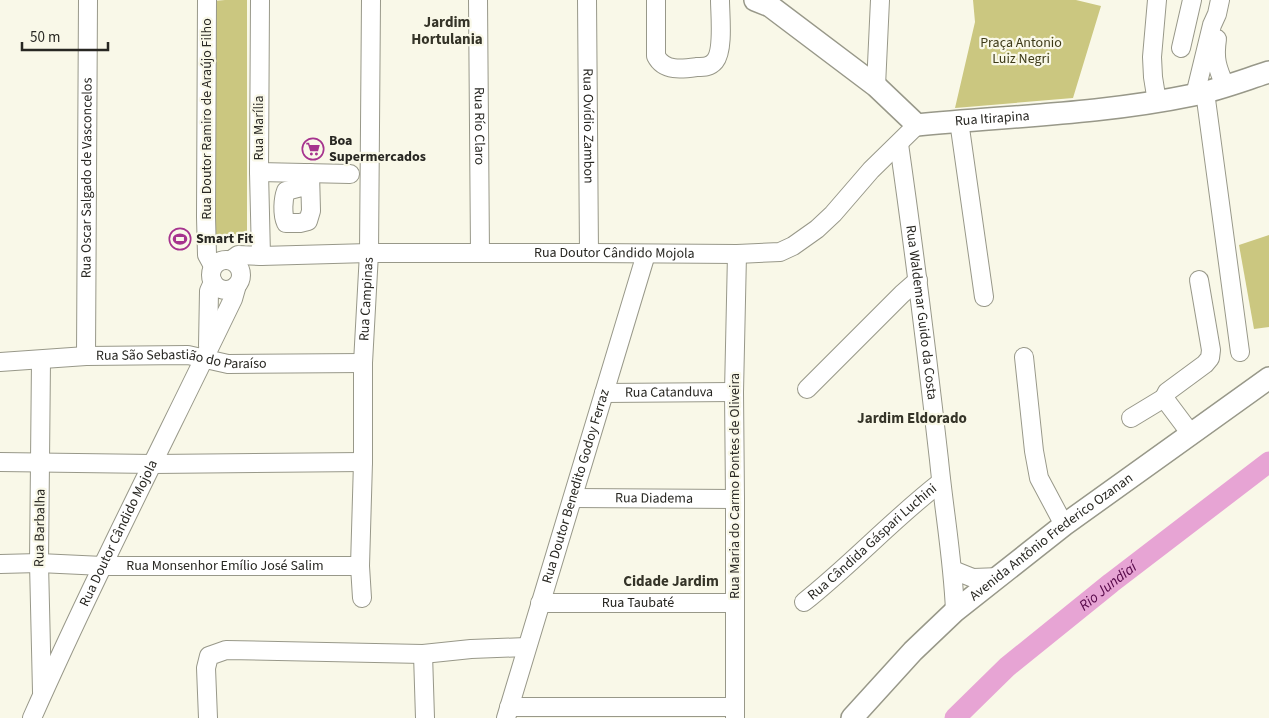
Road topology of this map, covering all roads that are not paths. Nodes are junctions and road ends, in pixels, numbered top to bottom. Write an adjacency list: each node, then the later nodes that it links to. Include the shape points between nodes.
1 (88, 0): 39 (street, Rua Oscar Salgado de Vasconcelos)
2 (207, 0): 32 (street, Rua Doutor Ramiro de Araújo Filho, via 206,217 207,255)
3 (260, 0): 23 (street, Rua Marília)
4 (371, 0): 26 (street, Rua Campinas)
5 (478, 0): 27 (street, Rua Río Claro)
6 (587, 0): 25 (street, Rua Ovídio Zambon)
7 (656, 0): 8 (street, via 656,56 667,67 678,70 708,66 715,61 720,45)
8 (720, 0)
9 (755, 0): 16 (main road, via 770,6)
10 (880, 0): 16 (street)
11 (1157, 0): 19 (street, via 1152,57)
12 (1192, 0): 14 (street)
13 (1219, 7): 17 (street, via 1215,55); 18 (street, via 1212,25)
14 (1181, 48)
15 (1269, 72): 17 (main road, Rua Itirapina)
16 (876, 86): 21 (main road)
17 (1225, 86): 18 (main road, Rua Itirapina)
18 (1200, 93): 19 (main road, Rua Itirapina); 37 (street)
19 (1157, 102): 20 (main road, Rua Itirapina, via 1081,112)
20 (959, 121): 21 (main road, Rua Itirapina); 36 (street)
21 (917, 125): 22 (street, Rua Doutor Cândido Mojola)
22 (899, 144): 29 (street, Rua Doutor Cândido Mojola, via 817,229 800,242 780,252); 33 (street, Rua Waldemar Guido da Costa)
23 (259, 172): 24 (street, via 310,179); 30 (street, Rua Marília)
24 (350, 174)
25 (589, 252): 27 (street, Rua Doutor Cândido Mojola); 28 (street, Rua Doutor Cândido Mojola)
26 (369, 253): 27 (street, Rua Doutor Cândido Mojola); 30 (street, Rua Doutor Cândido Mojola); 43 (street, Rua Campinas)
27 (480, 253)
28 (646, 254): 29 (street, Rua Doutor Cândido Mojola); 47 (street, Rua Doutor Benedito Godoy Ferraz)
29 (737, 254): 46 (street, Rua Maria do Carmo Pontes de Oliveira)
30 (262, 256): 31 (street, Rua Doutor Cândido Mojola, via 238,255); 35 (street, Rua Doutor Cândido Mojola)
31 (231, 260): 32 (street, Rua Doutor Cândido Mojola, via 218,262); 35 (street, via 238,265)
32 (213, 274): 35 (street, via 219,288 224,290 229,290); 38 (street, Rua Doutor Cândido Mojola, via 209,291)
33 (918, 280): 45 (street); 55 (street, Rua Waldemar Guido da Costa)
34 (1199, 280): 48 (street, via 1210,358 1167,392)
35 (239, 281): 38 (street, Rua Doutor Cândido Mojola)
36 (984, 297)
37 (1240, 352)
38 (206, 354): 39 (street, Rua São Sebastião do Paraíso); 43 (street, Rua São Sebastião do Paraíso, via 228,364); 54 (street, Rua Doutor Cândido Mojola)
39 (86, 356): 41 (street, Rua São Sebastião do Paraíso)
40 (1024, 357): 58 (street, via 1039,478)
41 (41, 360): 42 (street, Rua São Sebastião do Paraíso); 52 (street, Rua Barbalha)
42 (0, 362)
43 (363, 363): 53 (street, Rua Campinas)
44 (1269, 378): 50 (main road, Avenida Antônio Frederico Ozanan)
45 (807, 389)
46 (734, 392): 47 (street, Rua Catanduva); 57 (street, Rua Maria do Carmo Pontes de Oliveira)
47 (604, 393): 56 (street, Rua Doutor Benedito Godoy Ferraz)
48 (1164, 398): 49 (street); 50 (street)
49 (1131, 418)
50 (1190, 434): 58 (main road, Avenida Antônio Frederico Ozanan)
51 (0, 462): 52 (street)
52 (41, 462): 54 (street); 59 (street, Rua Barbalha)
53 (364, 462): 54 (street); 62 (street, Rua Campinas)
54 (154, 464): 61 (street, Rua Doutor Cândido Mojola)
55 (941, 482): 63 (street, Rua Waldemar Guido da Costa); 67 (street, Rua Cândida Gáspari Luchini)
56 (572, 498): 57 (street, Rua Diadema); 66 (street, Rua Doutor Benedito Godoy Ferraz)
57 (735, 499): 68 (street, Rua Maria do Carmo Pontes de Oliveira)
58 (1064, 526): 64 (main road, Avenida Antônio Frederico Ozanan)
59 (38, 563): 60 (street, Rua Monsenhor Emílio José Salim); 61 (street, Rua Monsenhor Emílio José Salim); 72 (street, Rua Barbalha)
60 (0, 564)
61 (103, 566): 62 (street, Rua Monsenhor Emílio José Salim); 72 (street, Rua Doutor Cândido Mojola)
62 (360, 566): 65 (street, Rua Campinas)
63 (953, 570): 64 (street, via 973,578); 69 (street, Rua Waldemar Guido da Costa)
64 (1000, 577): 69 (main road, Avenida Antônio Frederico Ozanan)
65 (362, 598)
66 (540, 602): 68 (street, Rua Taubaté); 70 (street, Rua Doutor Benedito Godoy Ferraz)
67 (804, 602)
68 (735, 603): 73 (street, Rua Maria do Carmo Pontes de Oliveira)
69 (955, 611): 78 (main road, Avenida Antônio Frederico Ozanan, via 913,651)
70 (526, 647): 71 (street); 74 (street, Rua Doutor Benedito Godoy Ferraz)
71 (423, 654): 76 (street, via 226,650 214,653 209,656 206,668); 77 (street)
72 (42, 696): 75 (street, Rua Doutor Cândido Mojola)
73 (735, 712): 74 (street)
74 (507, 713)
75 (32, 718)
76 (208, 718)
77 (426, 718)
78 (852, 718)

